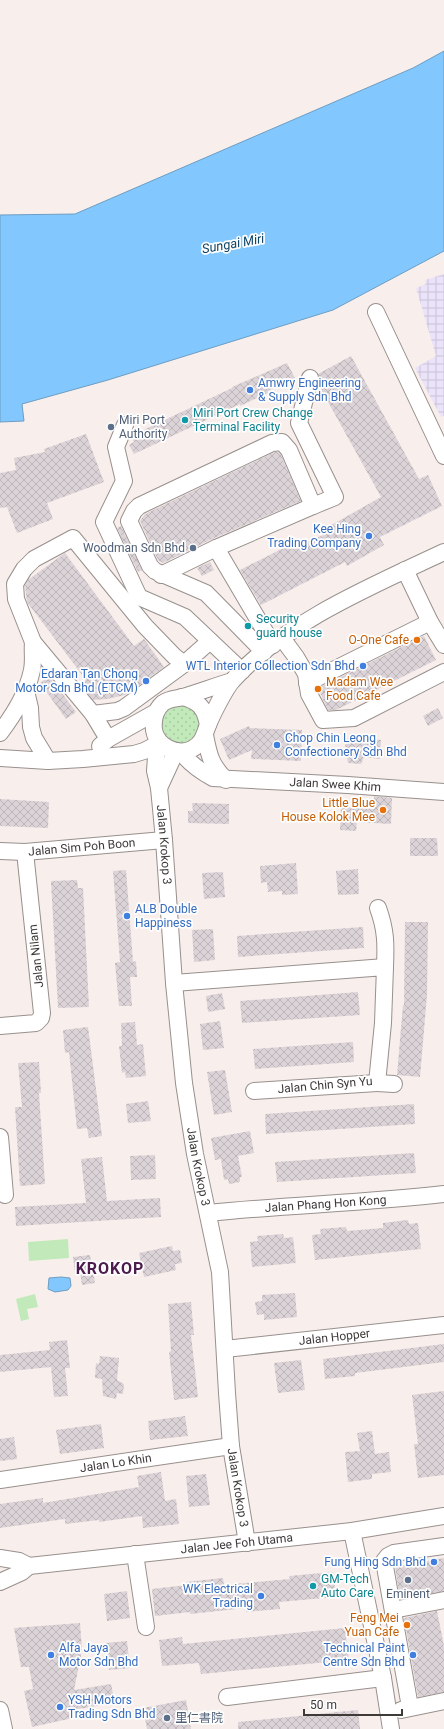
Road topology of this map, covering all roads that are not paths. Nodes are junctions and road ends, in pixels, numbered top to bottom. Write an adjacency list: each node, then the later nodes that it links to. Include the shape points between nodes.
1 (376, 312): 4 (street)
2 (310, 378): 5 (street, via 299,423 335,497)
3 (125, 425): 10 (street, via 116,447 124,482 104,522 139,597)
4 (444, 456)
5 (313, 506): 6 (street); 9 (street, via 289,450 282,442 272,443 139,506 134,511 129,521 150,566)
6 (216, 548): 9 (street); 15 (street)
7 (444, 552): 8 (street)
8 (405, 570): 11 (street); 15 (street, via 322,612)
9 (161, 575): 15 (street, via 206,593)
10 (166, 609): 12 (street); 13 (street, via 185,617)
11 (430, 622): 16 (street); 20 (street)
12 (145, 626): 14 (street, via 73,538 34,559 15,584 16,600); 17 (street)
13 (210, 641): 17 (street); 19 (street)
14 (33, 642): 21 (street, via 32,669); 24 (street)
15 (273, 645): 19 (street); 20 (street, via 296,657 306,674)
16 (444, 645)
17 (184, 664): 24 (street, via 124,708)
18 (444, 672): 20 (street, via 354,718 323,720 309,694)
19 (237, 676): 22 (street); 25 (street)
20 (307, 683)
21 (26, 691): 26 (street, via 15,713); 32 (street, via 34,738)
22 (182, 697): 23 (street, via 167,701); 25 (street, via 200,706 206,715)
23 (156, 712): 27 (street); 28 (street, via 153,723)
24 (92, 714): 27 (street)
25 (206, 730): 29 (street, via 200,744); 33 (street, via 208,756)
26 (0, 733)
27 (108, 739): 31 (street)
28 (160, 743): 29 (street); 31 (street, via 134,754); 34 (street, Jalan Krokop 3, via 155,771)
29 (179, 752): 33 (street, Jalan Swee Khim, via 201,772 213,778); 34 (street, Jalan Krokop 3)
30 (0, 758): 32 (street)
31 (83, 759): 32 (street)
32 (48, 761)
33 (226, 780): 35 (street, Jalan Swee Khim)
34 (160, 788): 36 (street, Jalan Krokop 3)
35 (444, 792)
36 (164, 840): 38 (street, Jalan Sim Poh Boon); 41 (street, Jalan Krokop 3)
37 (0, 851): 38 (street, Jalan Sim Poh Boon)
38 (25, 852): 42 (street, Jalan Nilam, via 42,1012 36,1023)
39 (378, 908): 40 (street, Jalan Chin Syn Yu, via 386,938)
40 (385, 967): 41 (street); 43 (street, Jalan Chin Syn Yu)
41 (174, 983): 49 (street, Jalan Krokop 3, via 184,1083 195,1154)
42 (0, 1026)
43 (377, 1083): 44 (street); 45 (street, Jalan Chin Syn Yu)
44 (394, 1084)
45 (254, 1091)
46 (0, 1138): 48 (street)
47 (444, 1194): 49 (street, Jalan Phang Hon Kong)
48 (6, 1195)
49 (208, 1213): 51 (street, Jalan Krokop 3, via 220,1272)
50 (444, 1325): 51 (street, Jalan Hopper)
51 (225, 1349): 52 (street, Jalan Krokop 3)
52 (232, 1446): 53 (street, Jalan Lo Khin); 56 (street, Jalan Krokop 3)
53 (0, 1480)
54 (444, 1516): 55 (street, Jalan Jee Foh Utama)
55 (352, 1531): 56 (street, Jalan Jee Foh Utama); 65 (street)
56 (247, 1542): 58 (street, Jalan Jee Foh Utama)
57 (444, 1546): 63 (street, via 394,1553 384,1561)
58 (136, 1554): 60 (street, Jalan Jee Foh Utama); 64 (street)
59 (0, 1558): 60 (street, via 19,1561)
60 (29, 1566): 61 (street, via 22,1572)
61 (5, 1576)
62 (444, 1600): 63 (street)
63 (393, 1610): 68 (street)
64 (146, 1627)
65 (383, 1678): 66 (street); 70 (street)
66 (227, 1697)
67 (444, 1701): 68 (street)
68 (410, 1708): 70 (street)
69 (0, 1710): 71 (street)
70 (389, 1712): 72 (street)
71 (4, 1729)
72 (390, 1729)

